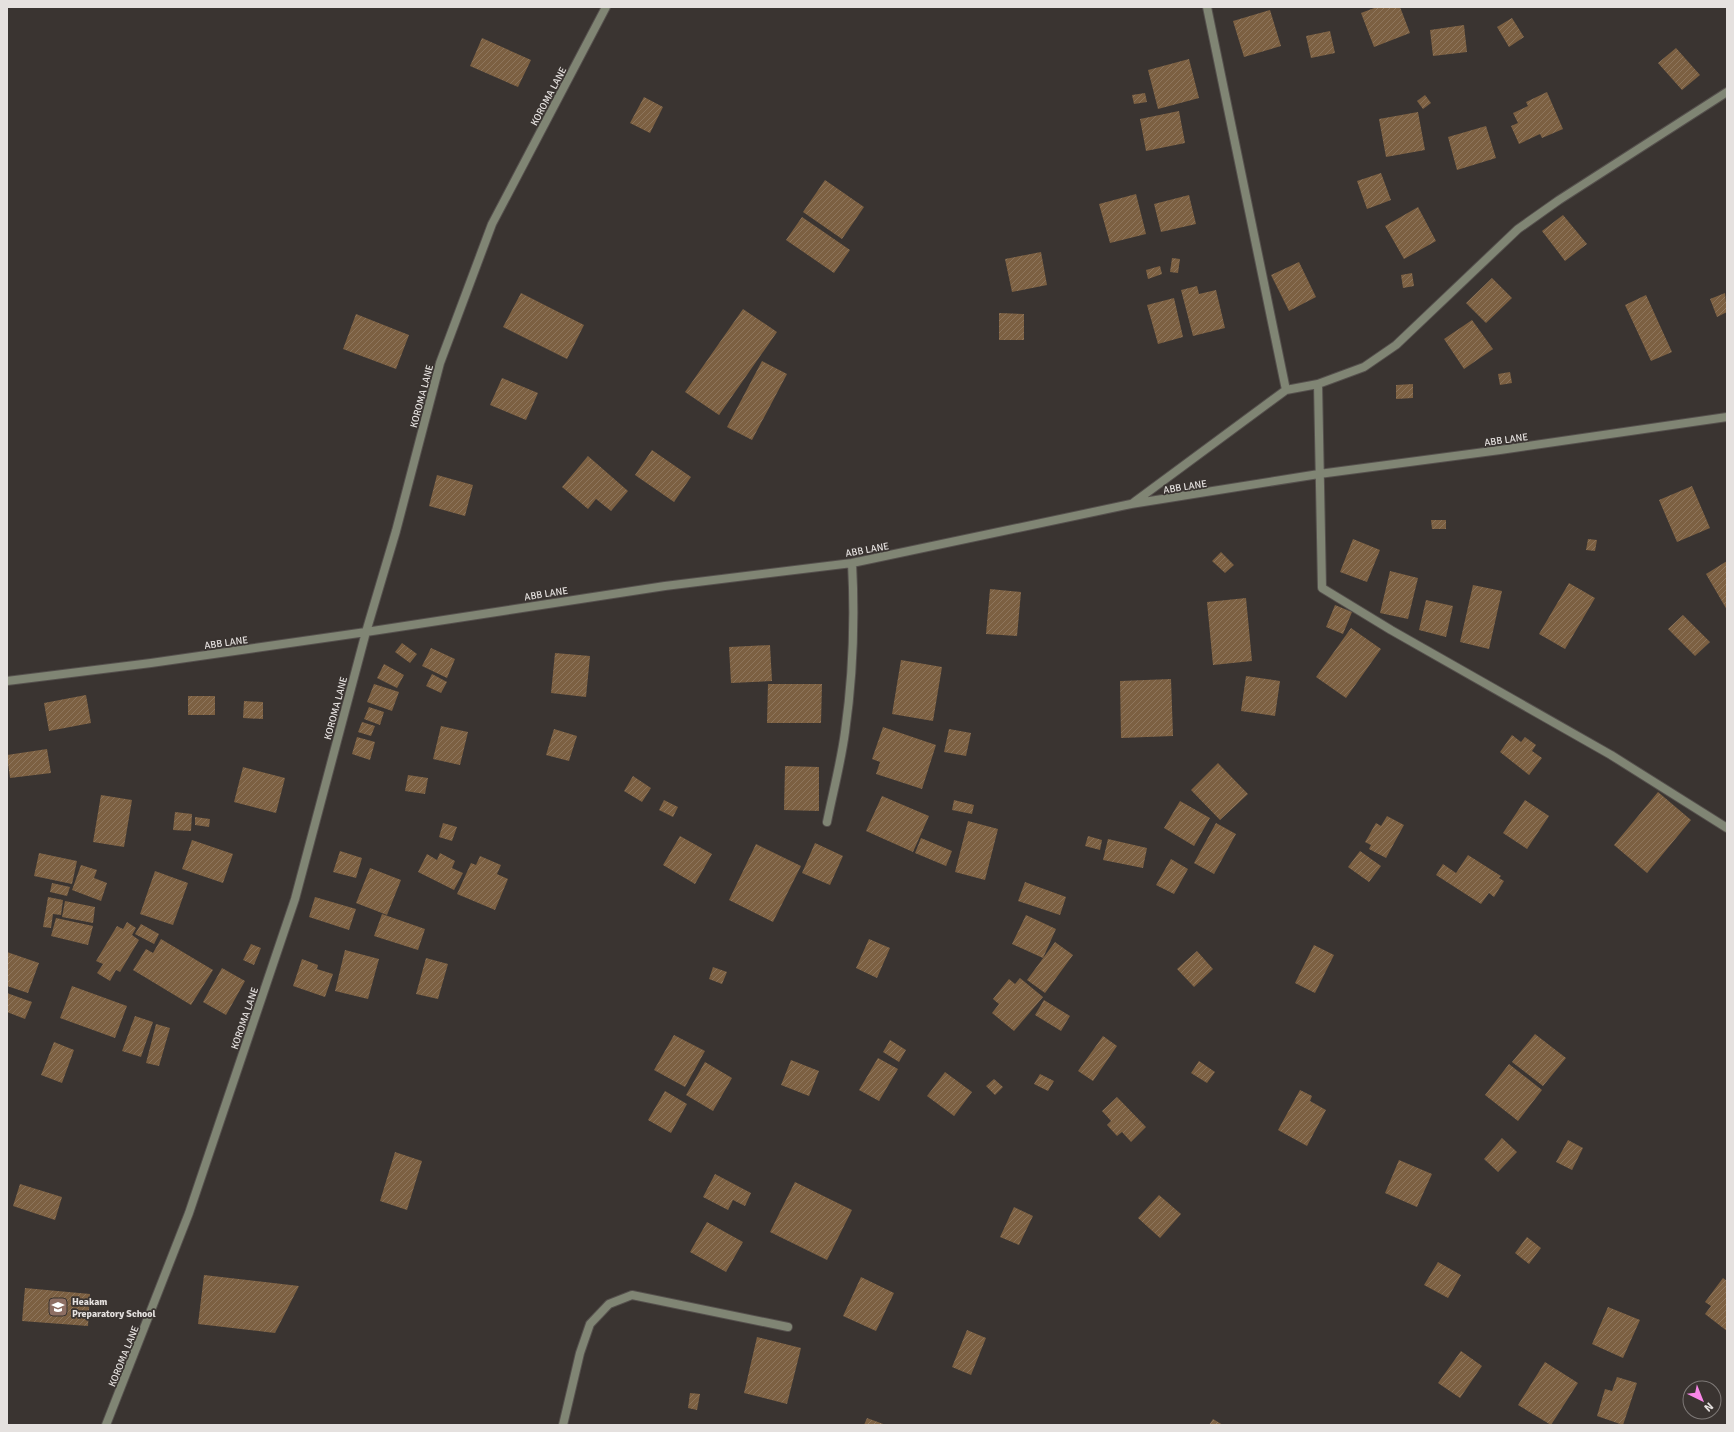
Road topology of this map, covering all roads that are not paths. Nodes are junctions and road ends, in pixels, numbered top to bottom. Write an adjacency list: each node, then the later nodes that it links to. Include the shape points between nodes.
1 (606, 7): 10 (street, KOROMA LANE, via 492,224 467,288 440,363 396,531)
2 (1208, 7): 5 (street)
3 (1727, 92): 4 (street, via 1518,229 1396,344 1364,366)
4 (1318, 384): 5 (street); 7 (street)
5 (1286, 390): 8 (street)
6 (1727, 417): 7 (street, ABB LANE)
7 (1319, 474): 8 (street, ABB LANE); 13 (street, via 1322,588 1610,755)
8 (1131, 504): 9 (street, ABB LANE)
9 (852, 562): 10 (street, ABB LANE, via 672,585); 12 (street, via 853,633 845,733)
10 (366, 632): 11 (street, ABB LANE); 15 (street, KOROMA LANE, via 295,899 189,1213)
11 (7, 681)
12 (827, 822)
13 (1727, 828)
14 (788, 1327): 16 (street, via 632,1296 610,1304 590,1324)
15 (106, 1425)
16 (563, 1425)

